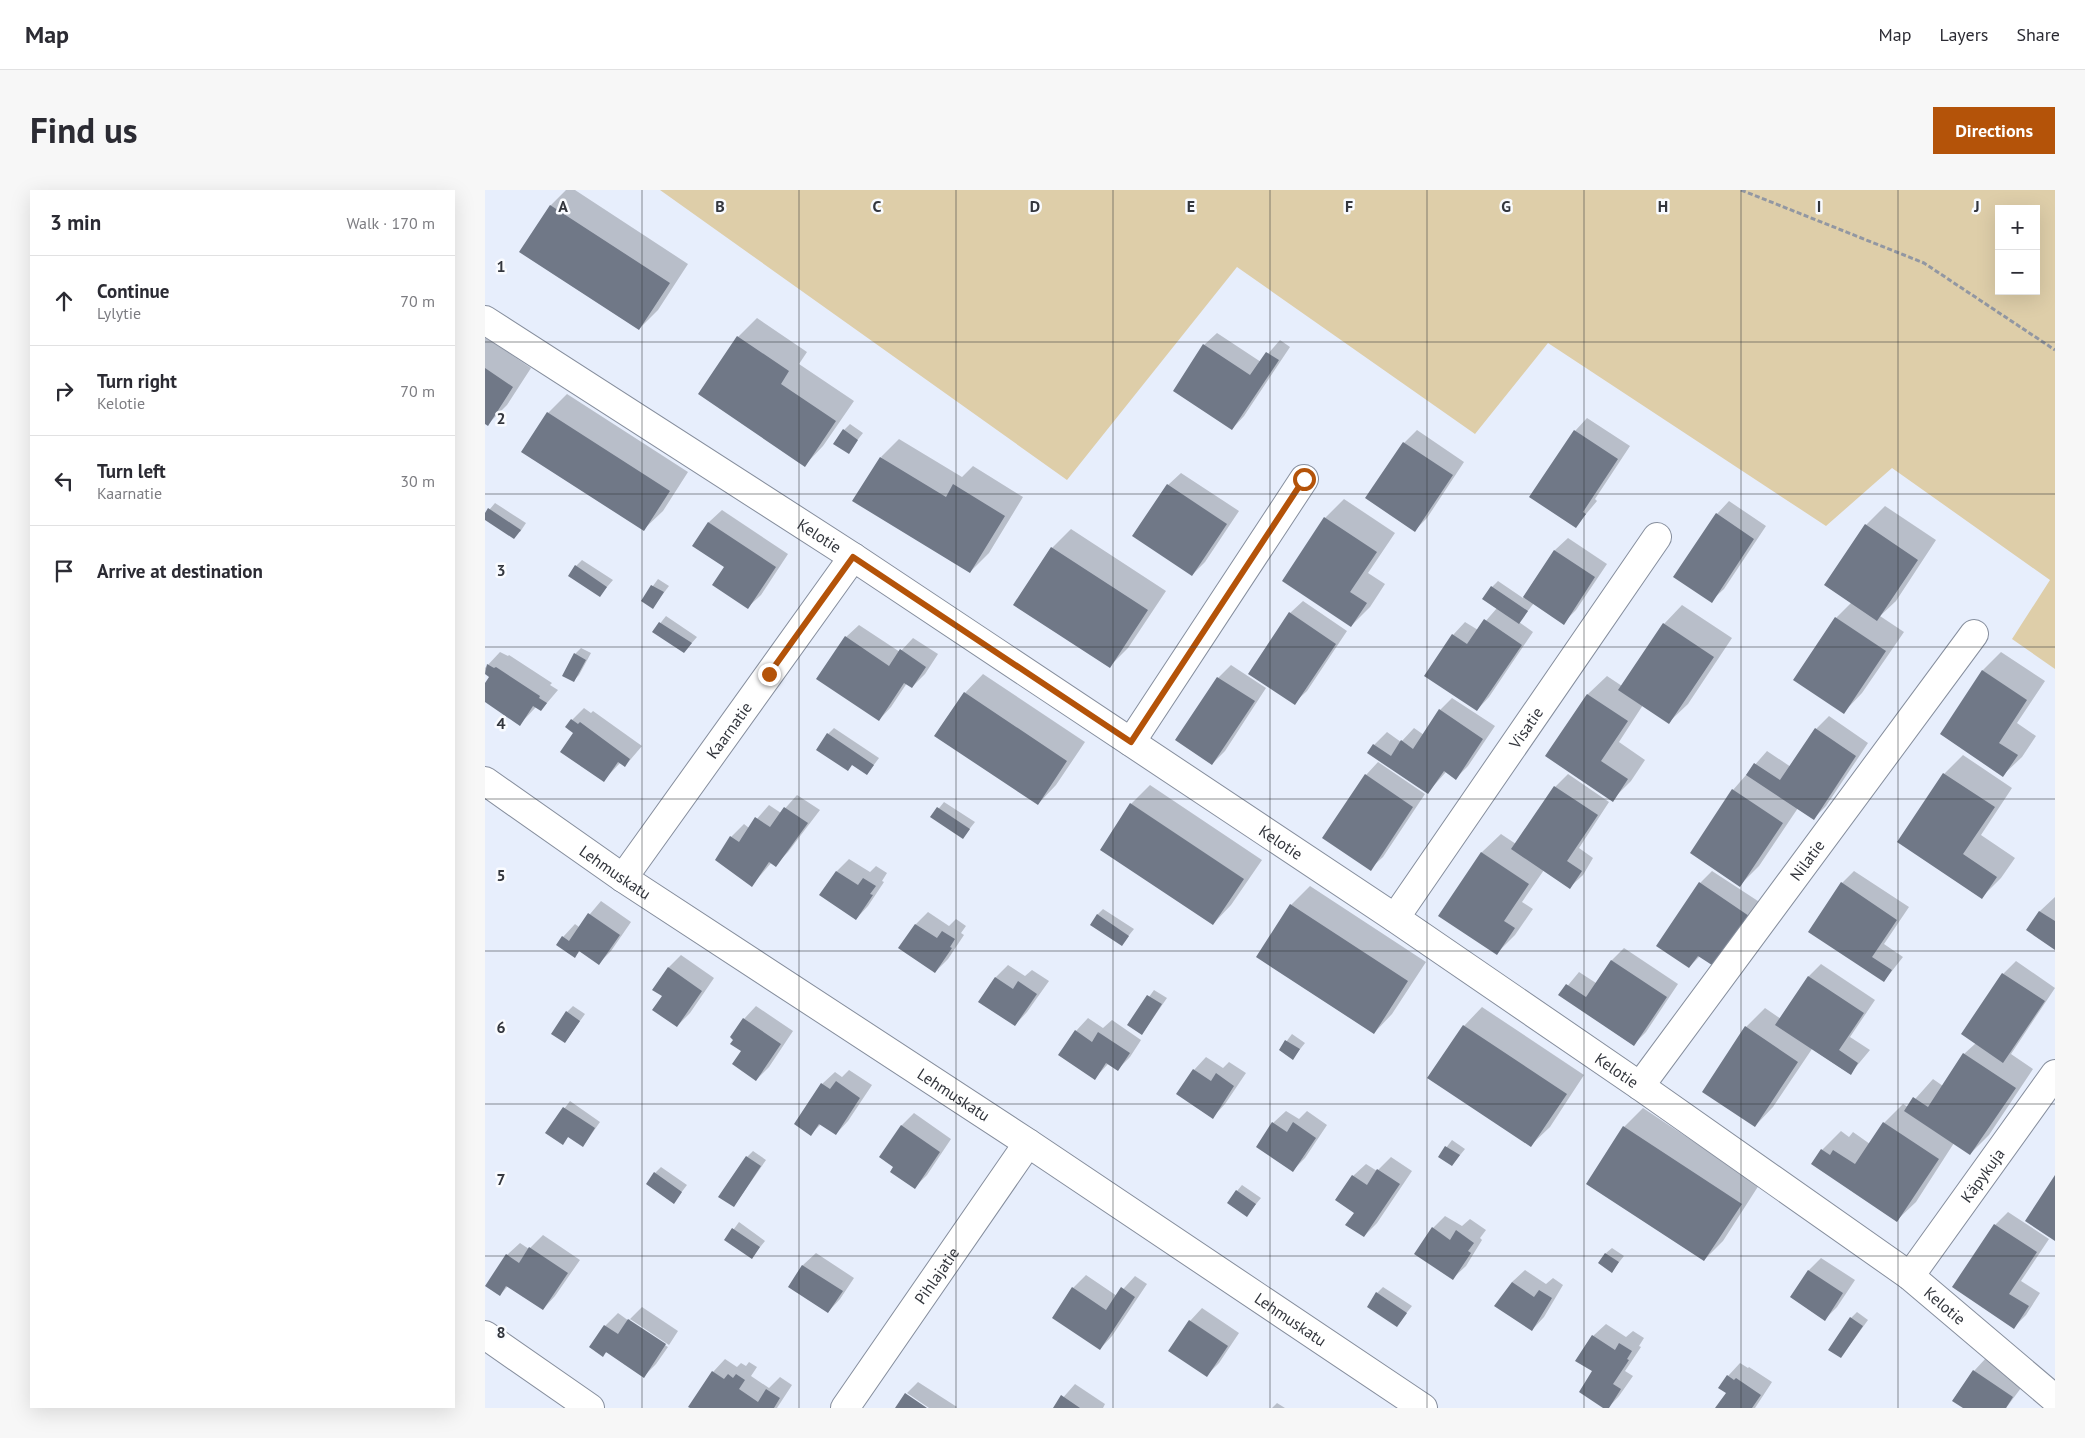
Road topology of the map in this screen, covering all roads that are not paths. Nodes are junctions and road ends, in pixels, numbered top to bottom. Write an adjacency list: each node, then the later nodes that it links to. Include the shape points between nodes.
1 (485, 320): 4 (street, Kelotie)
2 (1304, 479): 6 (street)
3 (1657, 537): 9 (street, Visatie)
4 (853, 557): 6 (street, Kelotie); 8 (street, Kaarnatie)
5 (1974, 634): 11 (street, Nilatie)
6 (1131, 742): 9 (street, Kelotie)
7 (485, 781): 8 (street, Lehmuskatu)
8 (623, 878): 12 (street, Lehmuskatu)
9 (1395, 918): 11 (street, Kelotie)
10 (2055, 1074): 13 (street, Käpykuja)
11 (1640, 1086): 13 (street, Kelotie)
12 (1028, 1143): 17 (street, Pihlajatie); 18 (street, Lehmuskatu)
13 (1910, 1276): 15 (street, Kelotie)
14 (485, 1335): 16 (street)
15 (2055, 1399)
16 (590, 1408)
17 (845, 1408)
18 (1423, 1408)

